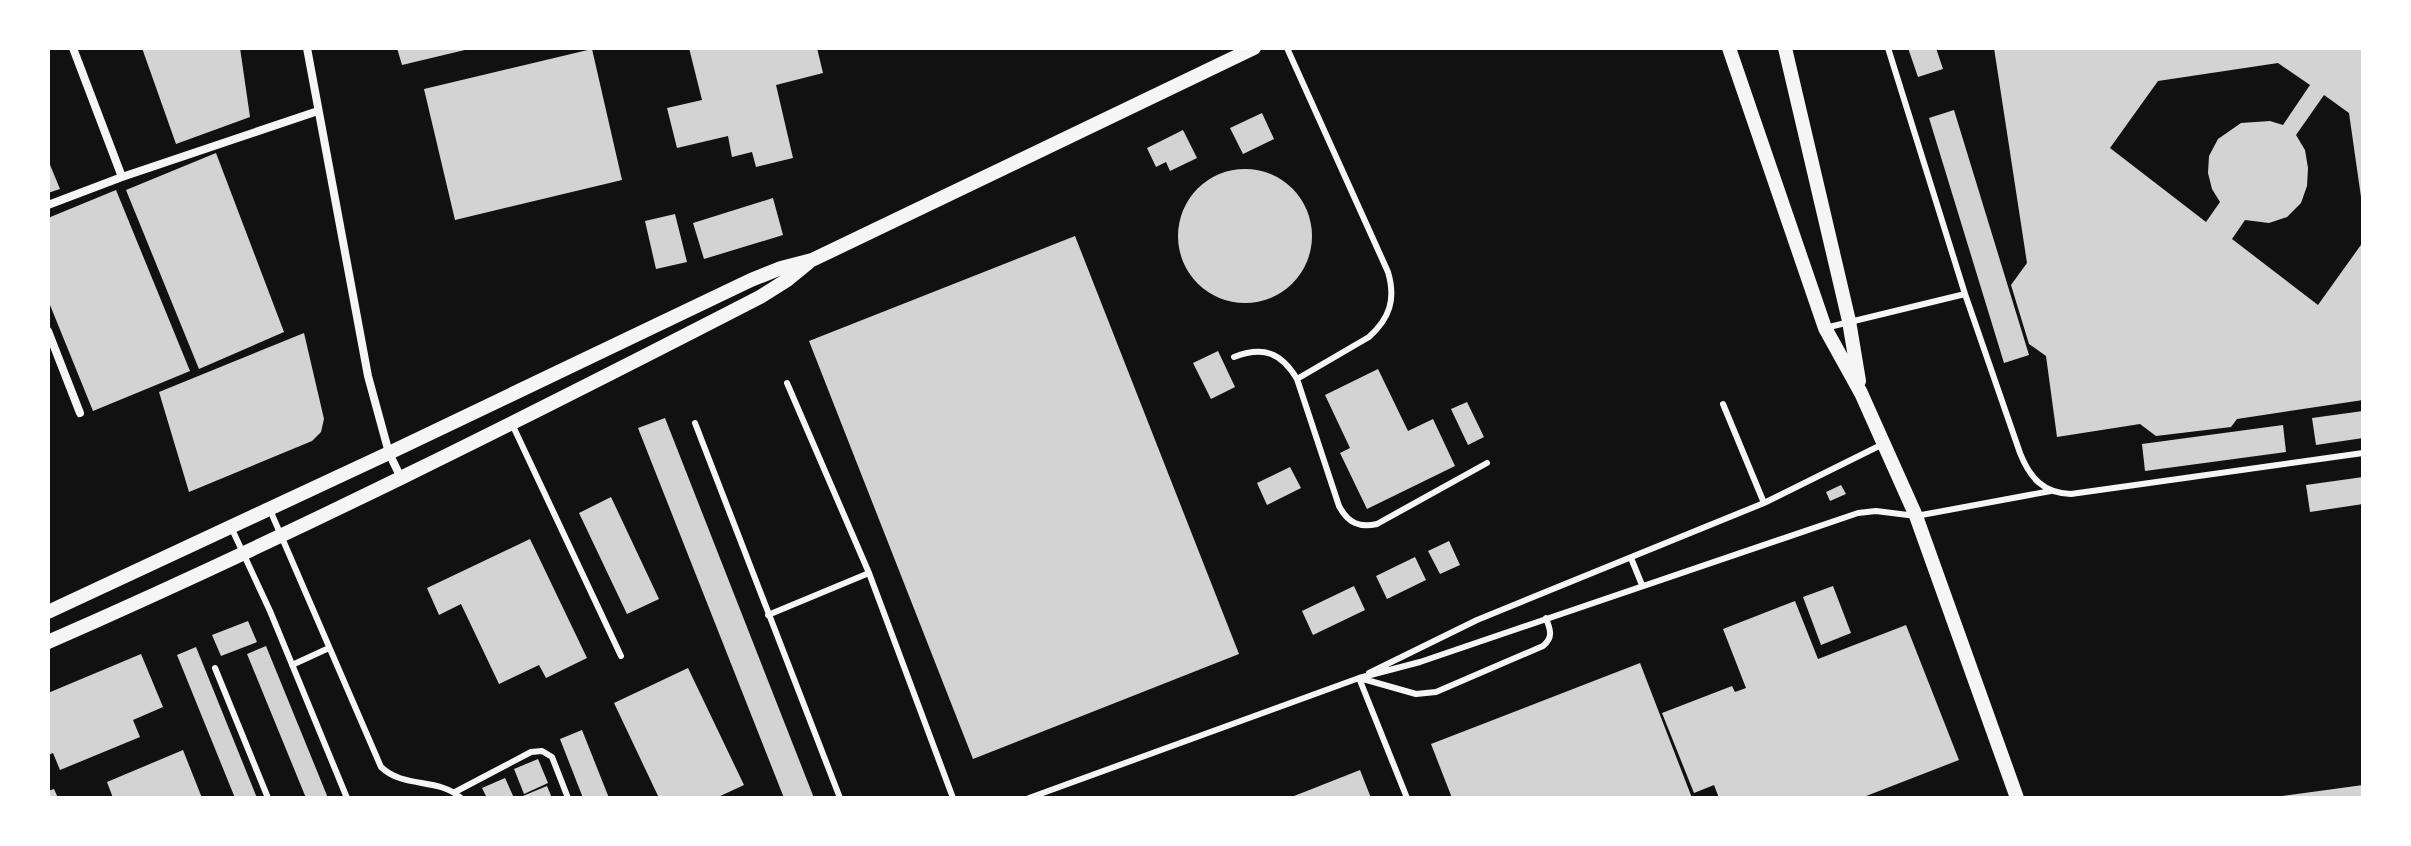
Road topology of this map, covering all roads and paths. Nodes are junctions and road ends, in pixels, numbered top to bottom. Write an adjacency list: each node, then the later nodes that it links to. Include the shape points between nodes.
1 (73, 48): 9 (street)
2 (307, 48): 8 (street)
3 (1254, 48): 11 (street)
4 (1287, 48): 17 (lane, via 1392,287 1392,303 1379,328)
5 (1729, 48): 14 (street)
6 (1785, 48): 13 (street)
7 (1888, 48): 12 (lane)
8 (318, 111): 9 (street); 25 (street, via 359,336)
9 (122, 177): 10 (street)
10 (48, 205)
11 (812, 260): 23 (street, via 760,297); 25 (street, via 751,280)
12 (1965, 294): 13 (lane); 29 (lane, via 2027,469)
13 (1849, 321): 14 (lane); 19 (street)
14 (1825, 328): 19 (street)
15 (48, 331): 21 (street)
16 (1234, 357): 17 (lane, via 1248,351 1278,356)
17 (1297, 379): 27 (lane, via 1339,506 1354,524 1377,524)
18 (787, 383): 37 (lane)
19 (1861, 393): 24 (street)
20 (1723, 404): 30 (lane)
21 (80, 413)
22 (695, 423): 40 (lane)
23 (512, 424): 28 (street); 44 (lane)
24 (1884, 444): 30 (lane); 32 (street)
25 (389, 453): 28 (street); 31 (street)
26 (2363, 453): 29 (lane, via 2071,494)
27 (1487, 463)
28 (401, 479): 34 (street)
29 (2051, 491): 32 (lane)
30 (1764, 503): 36 (lane)
31 (269, 508): 33 (street); 34 (lane)
32 (1916, 516): 38 (lane, via 1858,513); 57 (street)
33 (231, 527): 35 (lane); 39 (street)
34 (281, 535): 35 (street); 43 (lane)
35 (244, 553): 42 (street); 45 (lane)
36 (1631, 558): 38 (lane); 47 (lane, via 1477,620)
37 (869, 573): 40 (lane); 54 (lane)
38 (1642, 585): 41 (lane)
39 (48, 612)
40 (768, 615): 53 (lane)
41 (1546, 618): 47 (lane); 47 (lane, via 1551,633 1543,646 1436,692 1416,694)
42 (48, 642)
43 (329, 648): 45 (lane); 48 (lane, via 381,767 398,779)
44 (621, 656)
45 (292, 665): 50 (lane)
46 (215, 668): 49 (lane)
47 (1359, 678): 55 (lane); 56 (lane)
48 (455, 792): 51 (lane); 52 (lane, via 542,751 552,757)
49 (268, 798)
50 (347, 798)
51 (461, 798)
52 (568, 798)
53 (840, 798)
54 (953, 798)
55 (1029, 798)
56 (1407, 798)
57 (2017, 798)

